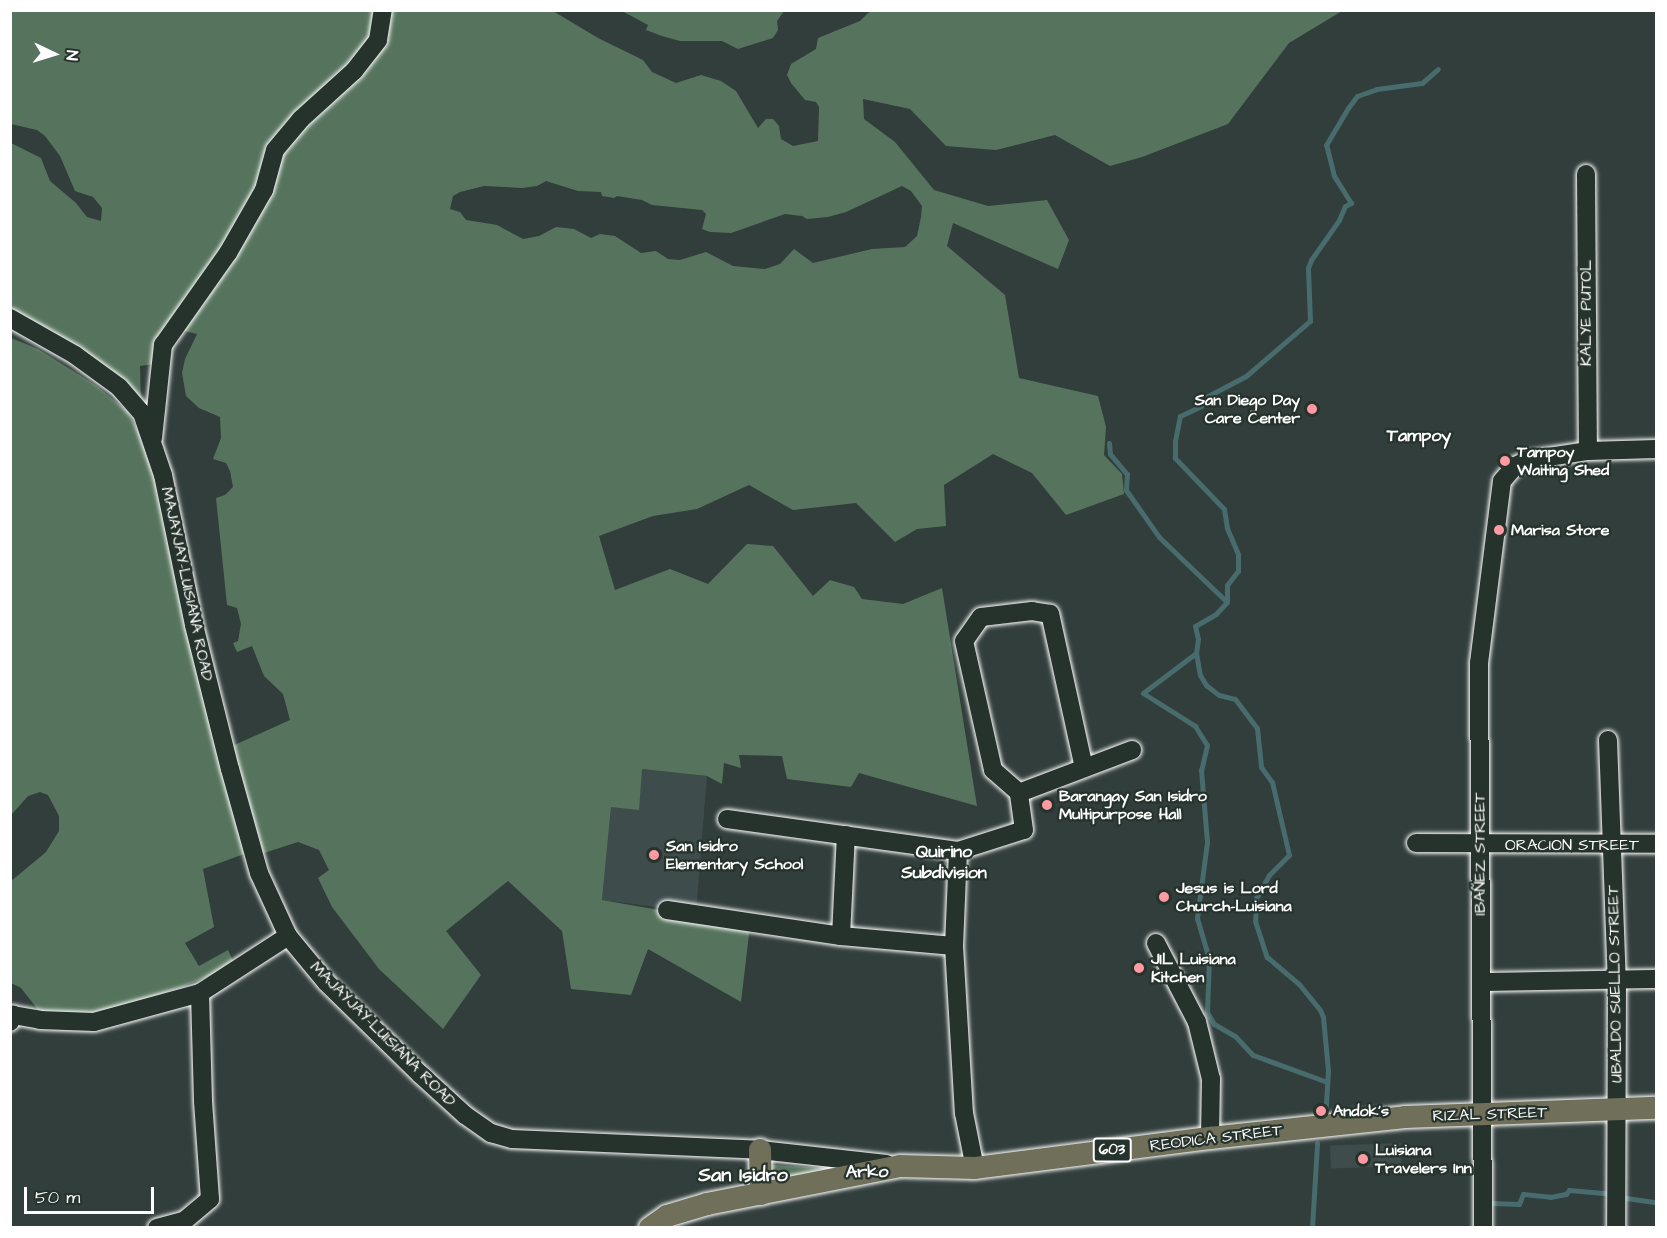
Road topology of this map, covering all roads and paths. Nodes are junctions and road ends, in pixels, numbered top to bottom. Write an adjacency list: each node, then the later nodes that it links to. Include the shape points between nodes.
1 (383, 10): 4 (street, via 378,40 354,71 301,119 275,150 264,190 228,253 163,345)
2 (1586, 174): 6 (street, KALYE PUTOL)
3 (10, 318): 4 (street, MAJAYJAY-LUISIANA ROAD, via 75,355 119,387 142,413)
4 (152, 443): 19 (street, MAJAYJAY-LUISIANA ROAD, via 163,475 194,625 230,769 259,873)
5 (1656, 448): 6 (street)
6 (1588, 451): 15 (street, IBAÑEZ STREET, via 1529,460 1515,466 1502,481 1479,663)
7 (1608, 740): 16 (street, UBALDO SUELLO STREET)
8 (1132, 750): 9 (street)
9 (1084, 768): 10 (street); 10 (street, via 1050,614 1032,611 981,616 964,641 993,770)
10 (1019, 793): 17 (street, via 1024,830)
11 (727, 819): 12 (street)
12 (846, 835): 17 (street); 20 (street)
13 (1416, 843): 15 (street, ORACION STREET)
14 (1656, 844): 16 (street, ORACION STREET)
15 (1480, 845): 16 (street, ORACION STREET); 25 (street, IBAÑEZ STREET)
16 (1611, 846): 24 (street, UBALDO SUELLO STREET)
17 (958, 851): 22 (street)
18 (667, 910): 20 (street)
19 (288, 936): 26 (street); 33 (street, MAJAYJAY-LUISIANA ROAD, via 326,982 412,1066 465,1115 491,1133 512,1139)
20 (841, 936): 22 (street)
21 (1156, 942): 32 (street, via 1197,1022 1211,1080)
22 (954, 946): 35 (street, via 964,1113)
23 (1656, 980): 24 (street)
24 (1617, 981): 25 (street); 29 (street, UBALDO SUELLO STREET)
25 (1481, 982): 30 (street, IBAÑEZ STREET)
26 (200, 993): 27 (street, via 94,1022 14,1015); 37 (street, via 210,1199 184,1221)
27 (10, 1022)
28 (1656, 1108): 29 (main road, RIZAL STREET / 603)
29 (1618, 1109): 30 (main road, RIZAL STREET / 603); 40 (street, UBALDO SUELLO STREET)
30 (1483, 1114): 31 (main road, RIZAL STREET / 603); 39 (street, IBAÑEZ STREET)
31 (1324, 1125): 32 (main road, REODICA STREET / 603)
32 (1210, 1138): 35 (main road, REODICA STREET / 603)
33 (760, 1150): 34 (street, MAJAYJAY-LUISIANA ROAD); 36 (main road)
34 (900, 1166): 35 (main road, REODICA STREET / 603); 36 (main road, REODICA STREET / 603)
35 (975, 1167)
36 (761, 1194): 38 (main road, REODICA STREET / 603, via 707,1204 667,1216)
37 (157, 1227)
38 (650, 1227)
39 (1483, 1227)
40 (1616, 1227)

